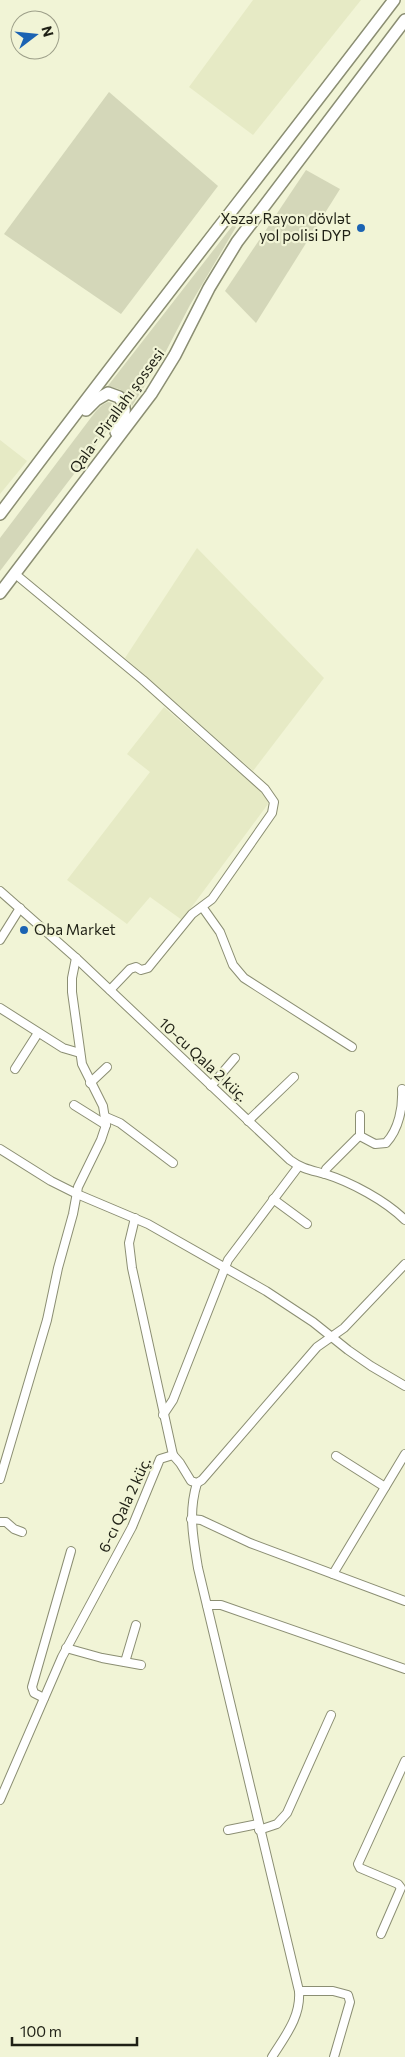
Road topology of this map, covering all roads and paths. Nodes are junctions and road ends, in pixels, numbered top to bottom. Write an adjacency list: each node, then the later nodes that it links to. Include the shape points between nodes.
1 (394, 0): 3 (main road, Qala - Pirallahı şossesi)
2 (404, 24): 4 (main road, Qala - Pirallahı şossesi, via 237,242 164,375)
3 (57, 438): 4 (main road, via 101,396 119,397 125,408 122,422); 5 (main road, Qala - Pirallahı şossesi)
4 (91, 474): 6 (main road, Qala - Pirallahı şossesi)
5 (0, 514)
6 (14, 573): 7 (main road, Qala - Pirallahı şossesi); 10 (street, via 143,680 272,797 272,813)
7 (0, 593)
8 (0, 892): 9 (street, 10-cu Qala 2 küç.)
9 (20, 908): 11 (street); 12 (street, 10-cu Qala 2 küç.)
10 (203, 908): 13 (street, via 192,914 148,968 130,969); 16 (street, via 220,932 233,965 244,978)
11 (0, 940)
12 (76, 958): 13 (street, 10-cu Qala 2 küç.); 17 (street, via 72,992)
13 (110, 990): 23 (street, 10-cu Qala 2 küç.)
14 (0, 1008): 15 (street)
15 (38, 1033): 17 (street, via 62,1048); 20 (street)
16 (352, 1047)
17 (80, 1053): 22 (street)
18 (235, 1058): 23 (street)
19 (107, 1066): 22 (street)
20 (15, 1069)
21 (294, 1077): 28 (street)
22 (90, 1083): 27 (street)
23 (211, 1086): 28 (street, 10-cu Qala 2 küç.)
24 (402, 1089): 29 (street, via 401,1112 390,1139 386,1143 375,1144)
25 (74, 1105): 27 (street)
26 (360, 1115): 29 (street)
27 (106, 1121): 31 (street, via 120,1123); 34 (street, via 102,1140)
28 (248, 1121): 32 (street, 10-cu Qala 2 küç.)
29 (360, 1136): 33 (street)
30 (0, 1148): 34 (street)
31 (173, 1162)
32 (298, 1167): 33 (street, 10-cu Qala 2 küç.); 35 (street)
33 (325, 1174): 37 (street, 10-cu Qala 2 küç., via 383,1202)
34 (77, 1194): 36 (street); 47 (street, via 47,1320)
35 (274, 1199): 38 (street); 40 (street)
36 (135, 1218): 40 (street); 43 (street, via 129,1243 130,1255)
37 (405, 1220)
38 (308, 1224)
39 (405, 1264): 41 (street, via 344,1328)
40 (224, 1267): 41 (street); 43 (street, via 173,1400)
41 (332, 1336): 42 (street, via 371,1366); 48 (street, via 317,1347 209,1474)
42 (404, 1384)
43 (164, 1415): 45 (street)
44 (405, 1454): 49 (street)
45 (173, 1455): 48 (street, 6-cı Qala 2 küç., via 191,1481); 58 (street, 6-cı Qala 2 küç., via 158,1462 132,1527)
46 (336, 1456): 49 (street)
47 (0, 1479)
48 (197, 1482): 50 (street)
49 (385, 1487): 54 (street)
50 (191, 1518): 54 (street); 56 (street)
51 (0, 1522): 52 (street)
52 (22, 1532)
53 (72, 1551): 62 (street, via 32,1687 34,1693)
54 (333, 1574): 55 (street)
55 (405, 1600)
56 (207, 1605): 61 (street, via 221,1605); 66 (street)
57 (136, 1625): 59 (street)
58 (66, 1648): 59 (street); 62 (street, 6-cı Qala 2 küç.)
59 (125, 1662): 60 (street)
60 (141, 1665)
61 (405, 1669)
62 (44, 1698): 65 (street, 6-cı Qala 2 küç.)
63 (331, 1715): 66 (street, via 282,1820 269,1828)
64 (405, 1761): 68 (street, via 358,1864 360,1868 401,1888)
65 (0, 1800)
66 (259, 1827): 67 (street); 69 (street)
67 (228, 1830)
68 (381, 1934)
69 (298, 1991): 70 (street, via 296,2017); 71 (street, via 333,1991 348,1996 350,2002)
70 (272, 2057)
71 (334, 2057)

